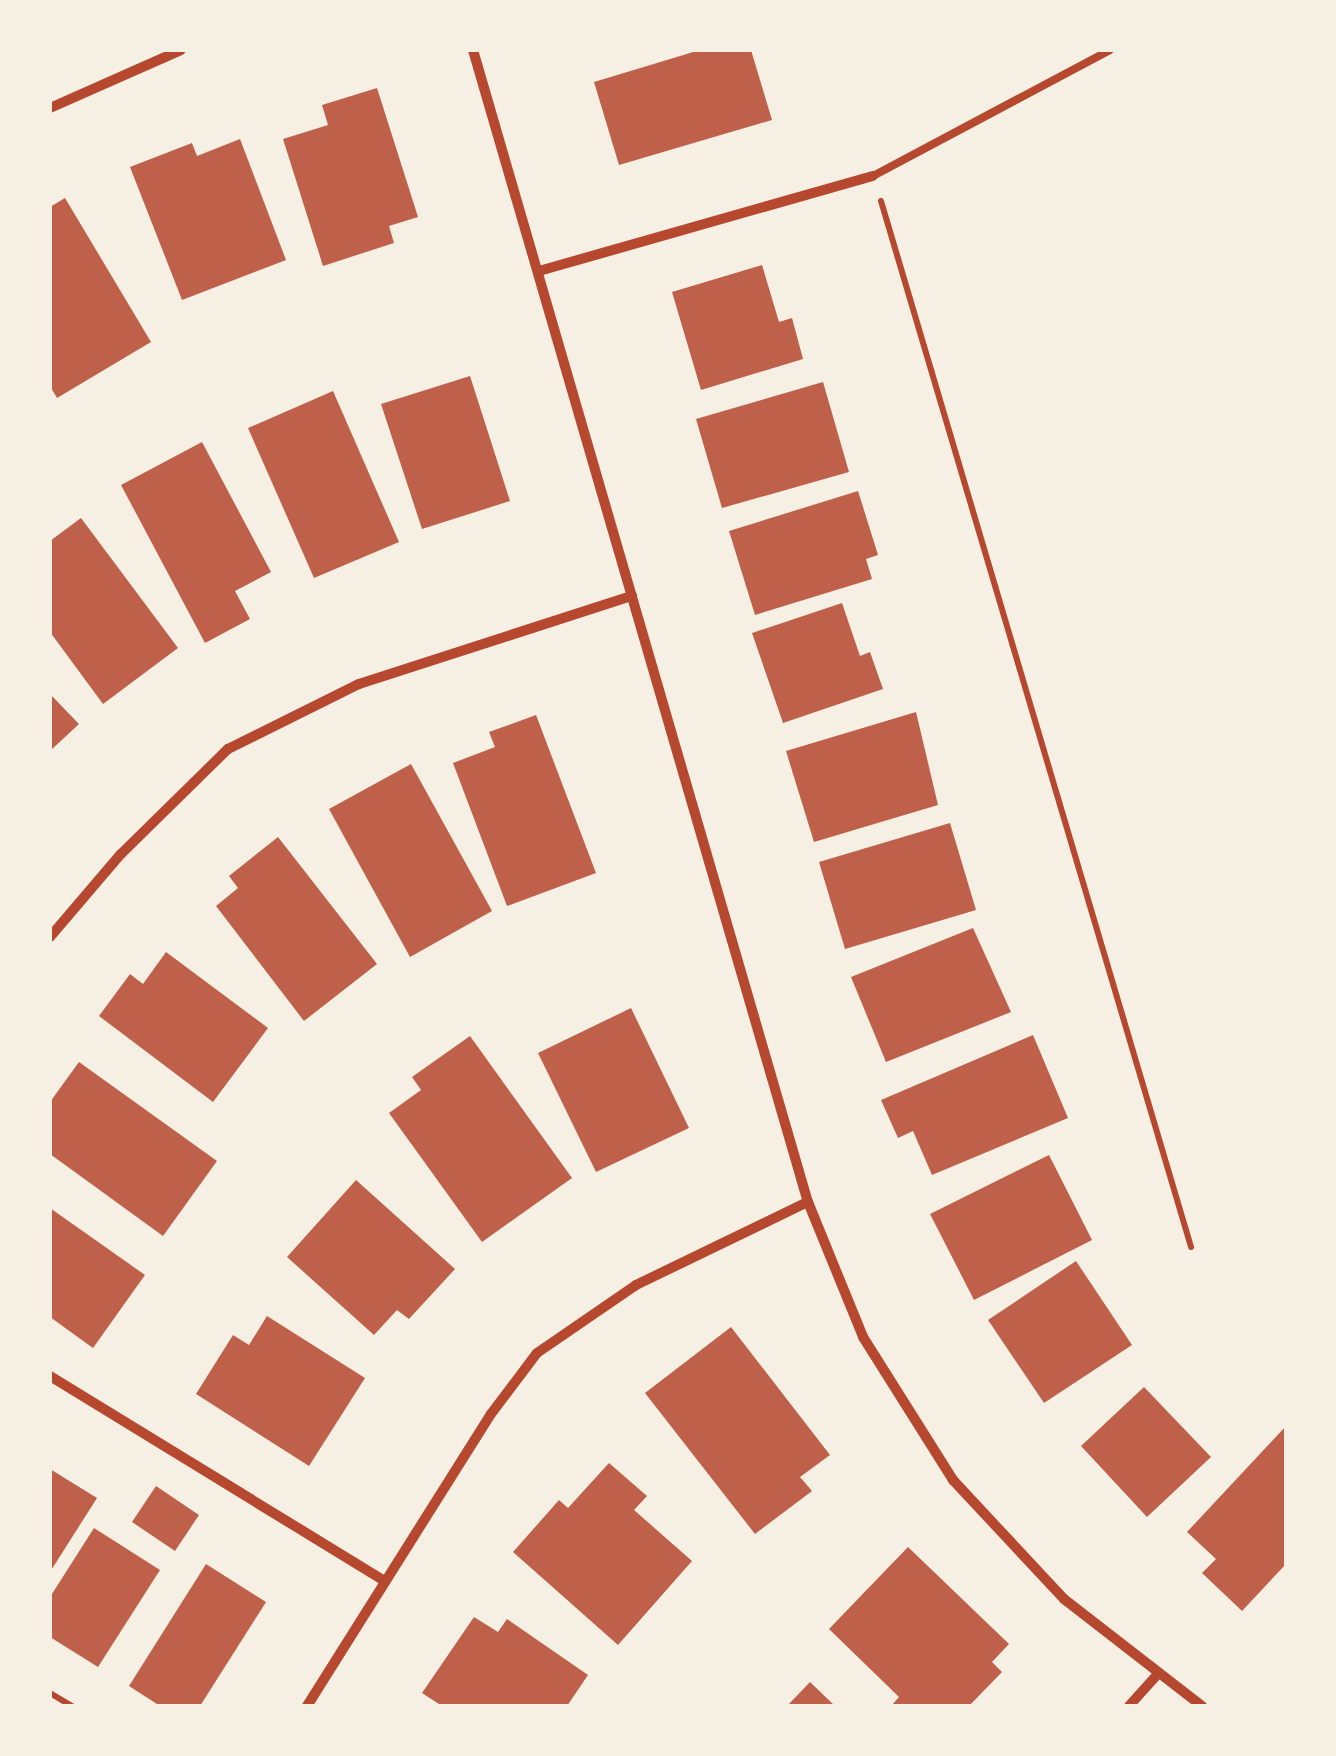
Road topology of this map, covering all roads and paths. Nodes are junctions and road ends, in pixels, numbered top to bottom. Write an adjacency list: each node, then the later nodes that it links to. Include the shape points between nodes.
1 (181, 50): 4 (street)
2 (473, 50): 6 (street)
3 (1110, 50): 5 (lane)
4 (50, 108)
5 (873, 176): 6 (street); 10 (path)
6 (539, 271): 7 (street)
7 (632, 596): 8 (street, via 358,684 228,750 120,854); 9 (street)
8 (50, 937)
9 (808, 1202): 12 (street, via 636,1284 537,1353); 13 (street, via 862,1337 952,1480 1064,1599)
10 (1191, 1247)
11 (50, 1376): 12 (street)
12 (383, 1580): 16 (street)
13 (1156, 1676): 17 (street); 18 (street)
14 (50, 1693): 15 (path)
15 (72, 1706)
16 (307, 1706)
17 (1129, 1706)
18 (1202, 1706)

